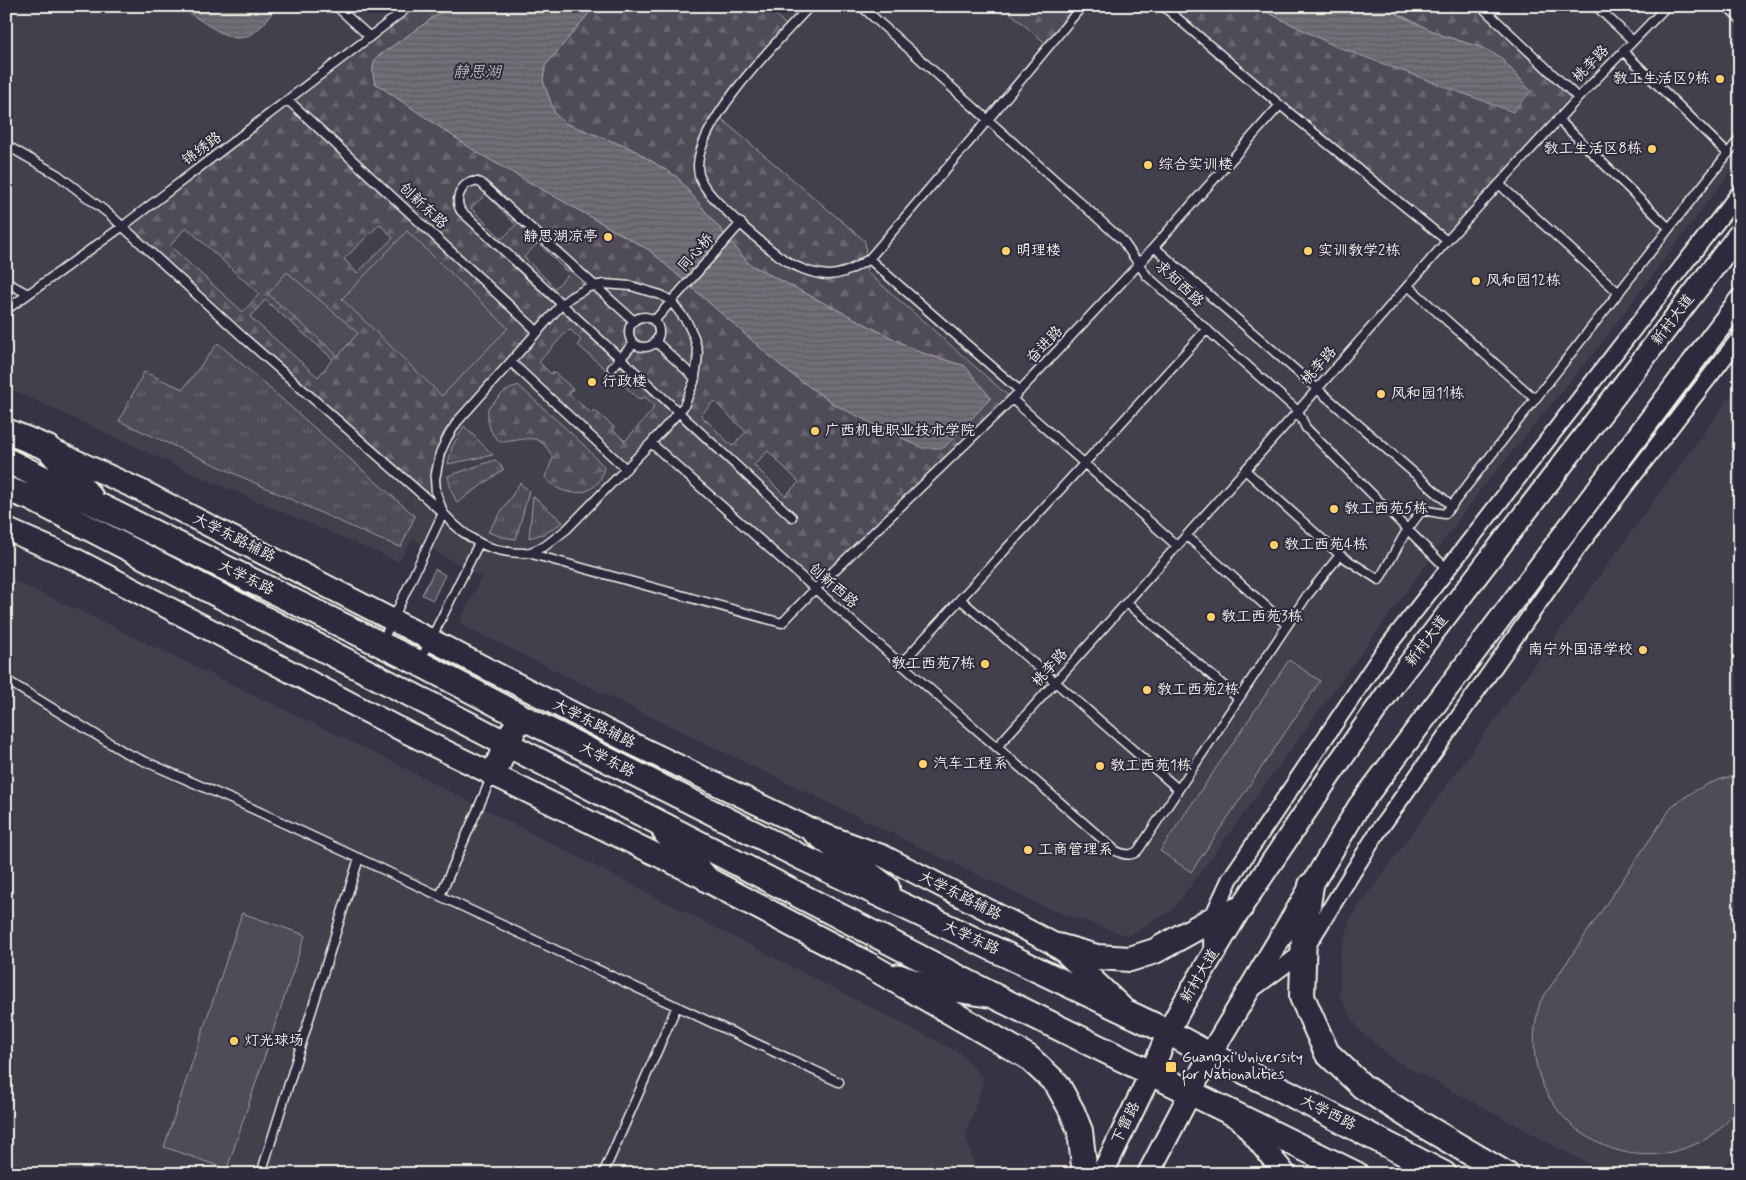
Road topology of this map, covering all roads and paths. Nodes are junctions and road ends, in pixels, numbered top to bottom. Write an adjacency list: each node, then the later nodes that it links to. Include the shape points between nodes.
1 (336, 6): 12 (lane)
2 (410, 6): 12 (lane, 锦绣路)
3 (810, 6): 25 (lane, via 751,71 715,119 702,149 698,166 700,180 712,197)
4 (861, 6): 19 (lane, 求知西路)
5 (1082, 6): 19 (lane)
6 (1163, 6): 17 (lane)
7 (1481, 6): 15 (lane)
8 (1596, 6): 13 (lane)
9 (1667, 6): 13 (lane, 桃李路)
10 (1727, 6): 11 (lane)
11 (1740, 19)
12 (370, 37): 16 (lane, 锦绣路)
13 (1633, 41): 14 (lane, 桃李路)
14 (1623, 52): 15 (lane, 桃李路); 22 (lane)
15 (1578, 98): 18 (lane, 桃李路)
16 (288, 101): 26 (lane, 锦绣路); 45 (lane, 创新东路)
17 (1280, 105): 29 (lane); 30 (lane, 奋进路)
18 (1558, 119): 23 (lane, 桃李路); 27 (lane)
19 (987, 121): 31 (lane); 32 (lane, 求知西路, via 1122,240)
20 (1740, 138): 22 (lane)
21 (6, 145): 26 (lane, via 58,175)
22 (1728, 154): 27 (lane)
23 (1499, 184): 29 (lane, 桃李路); 36 (lane)
24 (1740, 192): 78 (street)
25 (741, 223): 31 (lane, via 794,265 821,275 849,271); 39 (lane, 同心桥)
26 (123, 226): 37 (lane, 锦绣路); 69 (lane)
27 (1669, 228): 36 (lane)
28 (1740, 233): 102 (street, 新村大道, via 1396,681)
29 (1447, 241): 35 (lane, 桃李路)
30 (1154, 247): 32 (lane, 奋进路); 53 (lane)
31 (869, 258): 54 (lane)
32 (1139, 264): 44 (lane, 求知西路, via 1147,276); 54 (lane, 奋进路)
33 (6, 282): 37 (lane)
34 (594, 286): 39 (lane, via 632,286); 40 (lane); 40 (lane, via 482,183 474,182 463,187 457,203 461,211); 42 (lane)
35 (1408, 286): 53 (lane, 桃李路); 56 (lane)
36 (1619, 293): 56 (lane)
37 (28, 294): 41 (lane, 锦绣路)
38 (1740, 300): 100 (street, via 1359,806)
39 (671, 301): 43 (lane, 同心桥); 52 (lane, via 694,337 698,352)
40 (562, 304): 45 (lane); 49 (lane)
41 (6, 310)
42 (634, 321): 43 (lane, via 646,317); 48 (lane, via 629,332)
43 (654, 321): 47 (lane, via 658,330)
44 (1206, 329): 58 (lane, 求知西路); 63 (lane)
45 (538, 332): 50 (lane)
46 (1740, 337): 106 (street, via 1572,558 1377,833)
47 (655, 341): 48 (lane, via 645,347); 52 (lane)
48 (634, 343): 49 (lane)
49 (621, 358): 51 (lane); 57 (lane)
50 (511, 362): 64 (lane); 69 (lane, via 457,422 440,453 435,479)
51 (612, 368)
52 (695, 378): 57 (lane)
53 (1317, 389): 58 (lane, 桃李路); 68 (lane)
54 (1020, 391): 55 (lane, 奋进路)
55 (1012, 399): 63 (lane); 79 (lane, 奋进路)
56 (1535, 399): 68 (lane)
57 (679, 411): 60 (lane); 70 (lane)
58 (1298, 411): 65 (lane, 桃李路); 72 (lane, 求知西路, via 1306,428)
59 (6, 431): 61 (main road)
60 (652, 443): 64 (lane); 79 (lane, 创新西路)
61 (48, 448): 67 (main road); 82 (street, 大学东路辅路, via 142,491)
62 (6, 460): 67 (main road, 大学东路)
63 (1084, 463): 75 (lane); 80 (lane)
64 (626, 469): 76 (lane, via 555,539)
65 (1245, 470): 73 (lane, 桃李路); 77 (lane)
66 (6, 489): 92 (main road, 大学东路, via 31,498)
67 (97, 505): 85 (main road, 大学东路)
68 (1452, 506): 72 (lane, via 1445,514 1422,510)
69 (443, 514): 74 (lane); 82 (lane)
70 (792, 517)
71 (6, 529): 94 (street, via 74,559)
72 (1407, 530): 77 (lane, via 1380,580); 78 (lane, 求知西路)
73 (1186, 536): 75 (lane, 桃李路); 83 (lane)
74 (479, 543): 76 (lane, via 501,552); 84 (lane)
75 (1177, 546): 81 (lane, 桃李路)
76 (528, 553): 79 (lane, 奋进路, via 782,622)
77 (1340, 555): 83 (lane)
78 (1447, 569): 104 (street, via 1381,655 1326,735 1230,879)
79 (815, 589): 87 (lane, 创新西路)
80 (960, 599): 87 (lane); 89 (lane)
81 (1127, 603): 89 (lane, 桃李路); 90 (lane)
82 (392, 620): 84 (street, 大学东路辅路); 85 (lane)
83 (1287, 625): 90 (lane)
84 (432, 640): 86 (lane); 97 (street, 大学东路辅路, via 629,742)
85 (382, 644): 86 (main road, 大学东路)
86 (420, 662): 91 (main road, 大学东路)
87 (901, 664): 93 (lane, 创新西路)
88 (6, 680): 98 (lane, via 126,753)
89 (1055, 683): 93 (lane, 桃李路); 95 (lane)
90 (1238, 698): 95 (lane)
91 (520, 716): 92 (main road); 103 (main road, 大学东路)
92 (507, 744): 94 (main road); 96 (main road, 大学东路)
93 (998, 748): 95 (lane, 创新西路, via 1121,853 1137,852)
94 (493, 775): 99 (street); 101 (lane)
95 (1178, 789)
96 (655, 821): 99 (main road); 110 (main road, 大学东路)
97 (814, 830): 103 (main road); 105 (street, 大学东路辅路, via 883,856)
98 (359, 858): 101 (lane); 120 (lane)
99 (708, 880): 108 (main road)
100 (1311, 884): 106 (main road); 109 (street)
101 (440, 896): 111 (lane)
102 (1240, 909): 104 (main road); 107 (street, 新村大道)
103 (922, 915): 112 (main road, 大学东路)
104 (1211, 920): 105 (main road, via 1155,952 1130,958 1097,957); 107 (street)
105 (1058, 946): 112 (street, 大学东路辅路)
106 (1304, 951): 109 (street); 128 (main road, via 1302,997 1327,1053 1363,1088)
107 (1212, 956): 113 (street, 新村大道)
108 (867, 964): 110 (street, via 936,988); 122 (main road, via 1028,1057 1057,1084 1080,1131)
109 (1246, 994): 114 (street)
110 (998, 998): 115 (main road, 大学东路)
111 (677, 1006): 116 (lane); 121 (lane)
112 (1128, 1013): 113 (main road, 大学东路)
113 (1168, 1032): 114 (main road, 大学东路); 115 (street, 新村大道)
114 (1210, 1055): 117 (street); 119 (main road, 大学西路)
115 (1151, 1073): 117 (main road); 123 (street, 下雷路)
116 (839, 1082)
117 (1190, 1092): 118 (main road); 124 (street)
118 (1236, 1114): 125 (street); 126 (main road)
119 (1439, 1171): 127 (main road, 大学西路)
120 (261, 1174)
121 (603, 1174)
122 (1085, 1174)
123 (1102, 1174)
124 (1148, 1174)
125 (1285, 1174)
126 (1356, 1174)
127 (1459, 1174)
128 (1506, 1174)

